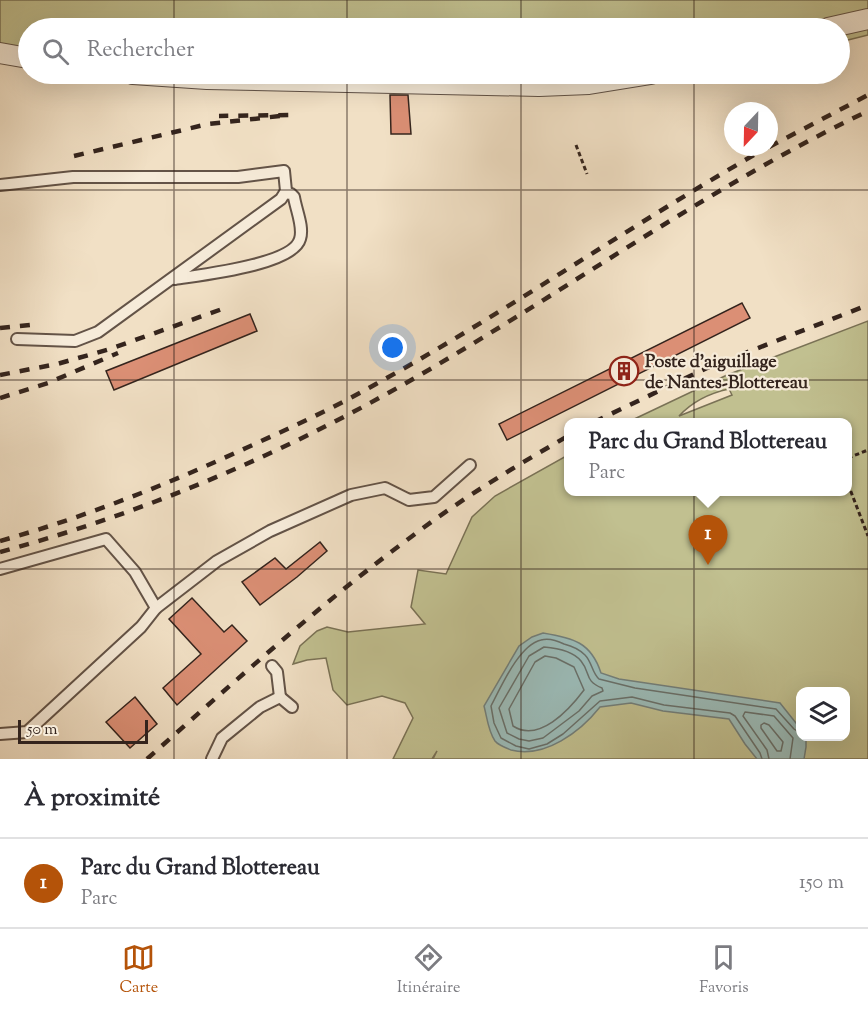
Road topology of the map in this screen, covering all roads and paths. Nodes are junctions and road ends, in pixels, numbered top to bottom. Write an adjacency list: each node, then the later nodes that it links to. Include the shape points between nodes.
1 (868, 19): 2 (street)
2 (850, 23)
3 (0, 53): 4 (street)
4 (18, 56)
5 (414, 84): 6 (street)
6 (589, 84)
7 (576, 145): 8 (path)
8 (587, 174)
9 (0, 185): 10 (lane, via 73,177 238,177 284,171)
10 (285, 193): 11 (lane); 11 (lane, via 294,197 301,233 293,250 236,270)
11 (171, 279): 12 (lane, via 88,337 63,342)
12 (17, 339)
13 (868, 450): 14 (path)
14 (852, 456)
15 (470, 465): 19 (lane, via 434,497 409,500 386,488 351,495 270,531 217,561)
16 (852, 494): 17 (path)
17 (868, 536)
18 (0, 569): 19 (lane, via 105,539 135,572)
19 (156, 608): 23 (lane, via 141,627 27,732)
20 (272, 666): 21 (lane, via 277,672)
21 (280, 697): 22 (lane); 24 (lane, via 222,738)
22 (292, 707)
23 (0, 734)
24 (212, 759)

